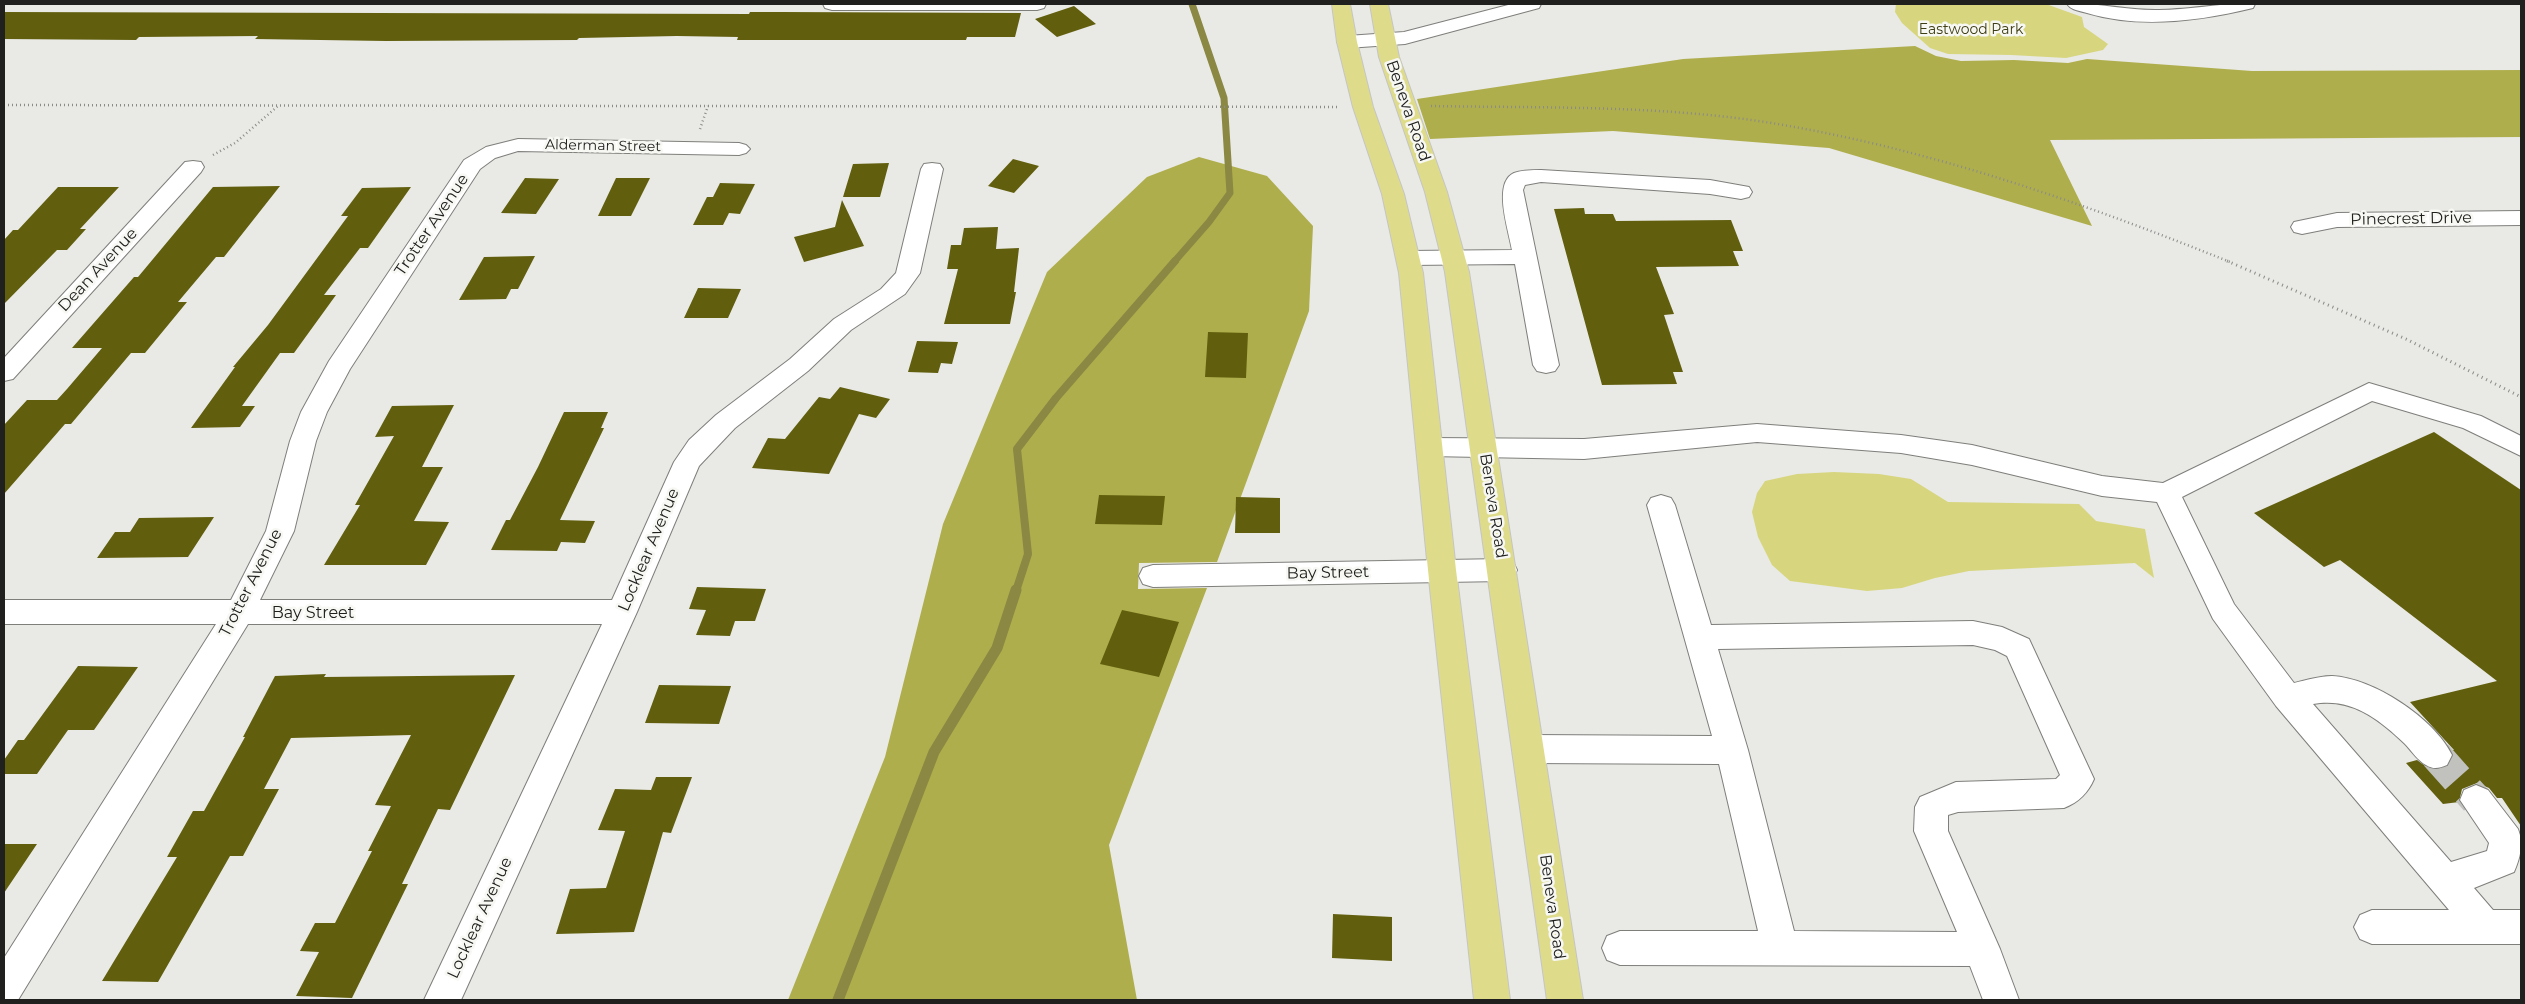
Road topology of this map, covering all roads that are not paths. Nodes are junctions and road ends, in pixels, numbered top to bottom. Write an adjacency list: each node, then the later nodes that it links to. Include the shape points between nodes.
1 (832, 4): 2 (street)
2 (1037, 4)
3 (1532, 4): 6 (street, via 1405,38)
4 (2076, 4): 5 (street, via 2101,12 2132,15 2194,12)
5 (2246, 4)
6 (1382, 21): 7 (street); 17 (main road, Beneva Road, via 1436,192)
7 (1344, 23): 16 (main road, via 1363,106 1393,194)
8 (739, 148): 9 (street, Alderman Street, via 518,145 490,152)
9 (472, 165): 30 (street, Trotter Avenue, via 338,367 318,405 303,441 280,530)
10 (193, 167): 19 (street, Dean Avenue)
11 (932, 169): 29 (street, Locklear Avenue, via 904,281 883,300 850,319 799,365 729,416 698,447 679,478)
12 (1741, 192): 15 (street, via 1710,186 1540,176 1522,178 1515,182 1512,190)
13 (2521, 218): 14 (street, Pinecrest Drive, via 2337,220)
14 (2302, 227)
15 (1525, 257): 17 (street); 18 (street)
16 (1408, 258): 17 (street); 20 (main road)
17 (1453, 258): 21 (main road, Beneva Road)
18 (1546, 365)
19 (4, 372)
20 (1429, 447): 21 (street); 25 (main road)
21 (1484, 447): 23 (street, via 1584,449 1757,433 1901,444 1954,452 2102,486); 26 (main road, Beneva Road)
22 (2521, 448): 23 (street, via 2472,422 2369,392)
23 (2166, 493): 32 (street, via 2223,611)
24 (1661, 505): 31 (street)
25 (1442, 570): 26 (street, Bay Street); 27 (street, Bay Street); 46 (main road)
26 (1503, 570): 33 (main road, Beneva Road)
27 (1153, 576)
28 (4, 612): 30 (street, Bay Street)
29 (622, 612): 30 (street, Bay Street); 45 (street, Locklear Avenue)
30 (239, 613): 44 (street, Trotter Avenue)
31 (1699, 637): 34 (street); 43 (street, via 1973,633 2002,639 2018,648 2078,779 2064,793 1956,796 1932,807 1931,831)
32 (2287, 697): 35 (street, via 2333,689 2361,696 2384,708 2413,730); 37 (street)
33 (1529, 748): 34 (street); 47 (main road, Beneva Road)
34 (1732, 750): 42 (street)
35 (2436, 755)
36 (2476, 800): 37 (street, via 2506,840 2502,861 2483,870)
37 (2446, 879): 38 (street)
38 (2485, 926): 39 (street); 40 (street)
39 (2372, 927)
40 (2521, 927)
41 (1620, 948): 42 (street)
42 (1780, 948): 43 (street)
43 (1982, 949): 48 (street)
44 (4, 988)
45 (442, 1000)
46 (1492, 1000)
47 (1566, 1000)
48 (2001, 1000)

